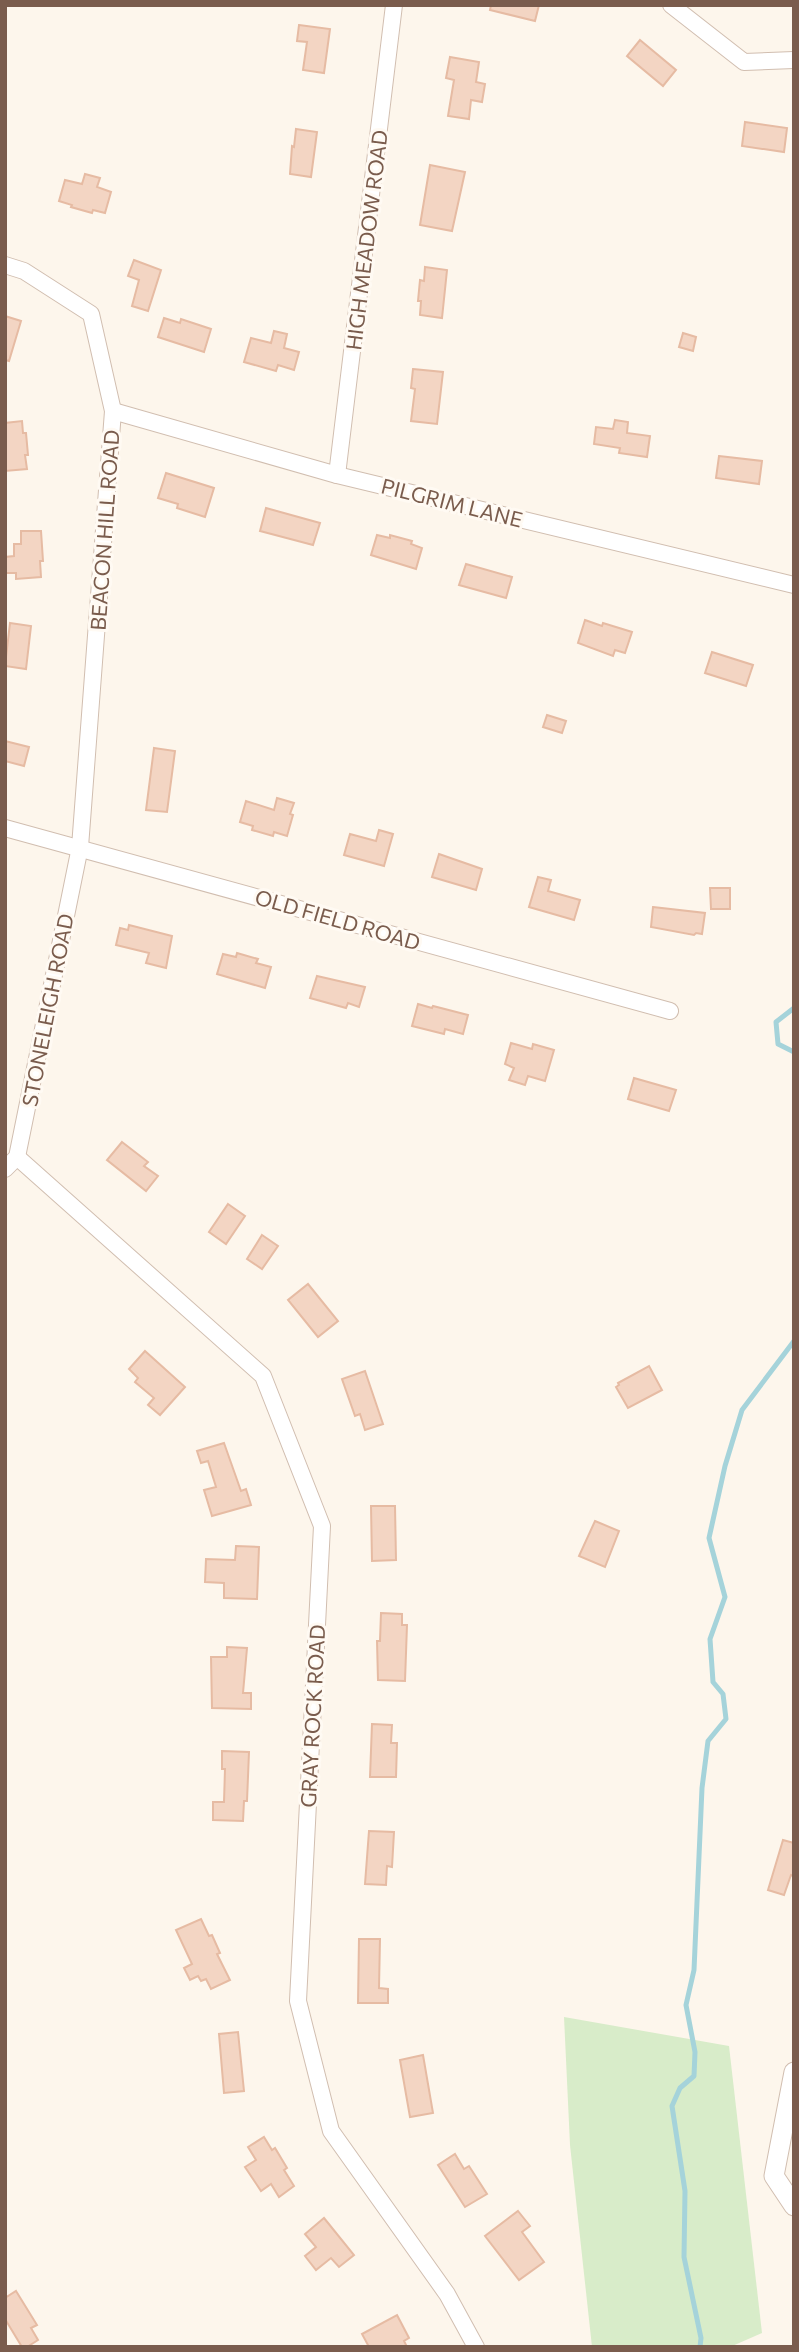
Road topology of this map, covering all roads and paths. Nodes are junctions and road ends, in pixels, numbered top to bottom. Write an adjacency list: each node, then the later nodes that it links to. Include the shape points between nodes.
1 (394, 5): 6 (street, HIGH MEADOW ROAD)
2 (671, 5): 3 (street, via 744,62)
3 (794, 60)
4 (5, 265): 5 (street, BEACON HILL ROAD, via 24,271 91,314)
5 (113, 411): 6 (street, PILGRIM LANE); 9 (street, BEACON HILL ROAD)
6 (337, 475): 7 (street, PILGRIM LANE)
7 (794, 584)
8 (5, 828): 9 (street, OLD FIELD ROAD)
9 (80, 847): 10 (street, OLD FIELD ROAD); 11 (street, STONELEIGH ROAD)
10 (670, 1011)
11 (17, 1157): 12 (street); 15 (street, GRAY ROCK ROAD, via 263,1376 322,1525 298,2001 331,2131 447,2294)
12 (5, 1169)
13 (794, 2072): 14 (street, via 774,2176)
14 (794, 2206)
15 (476, 2347)

